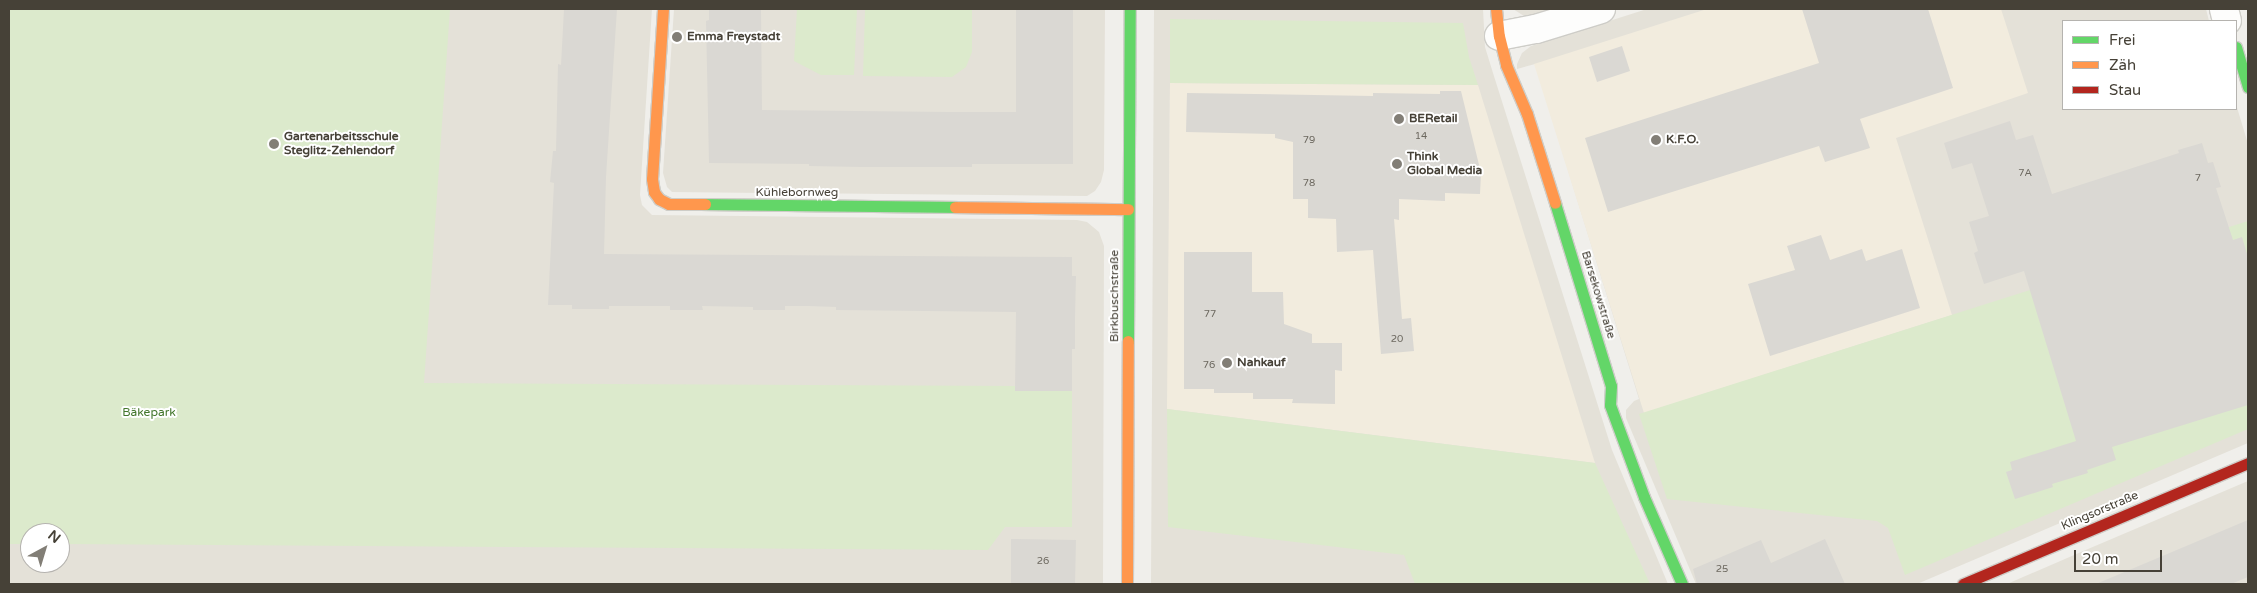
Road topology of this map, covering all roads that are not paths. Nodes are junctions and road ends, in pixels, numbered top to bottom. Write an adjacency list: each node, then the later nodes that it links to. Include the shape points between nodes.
1 (663, 9): 8 (street, Kühlebornweg, via 652,179 654,192 669,204)
2 (1130, 9): 8 (street, Birkbuschstraße)
3 (1496, 9): 5 (street, Barsekowstraße)
4 (1600, 9): 5 (street)
5 (1499, 36): 11 (street, Barsekowstraße, via 1506,65 1527,114 1611,386 1610,405 1644,497)
6 (2237, 51): 7 (street)
7 (2248, 87)
8 (1128, 209): 10 (street, Birkbuschstraße)
9 (2248, 463): 12 (street, Klingsorstraße)
10 (1127, 584)
11 (1682, 584)
12 (1963, 584)

